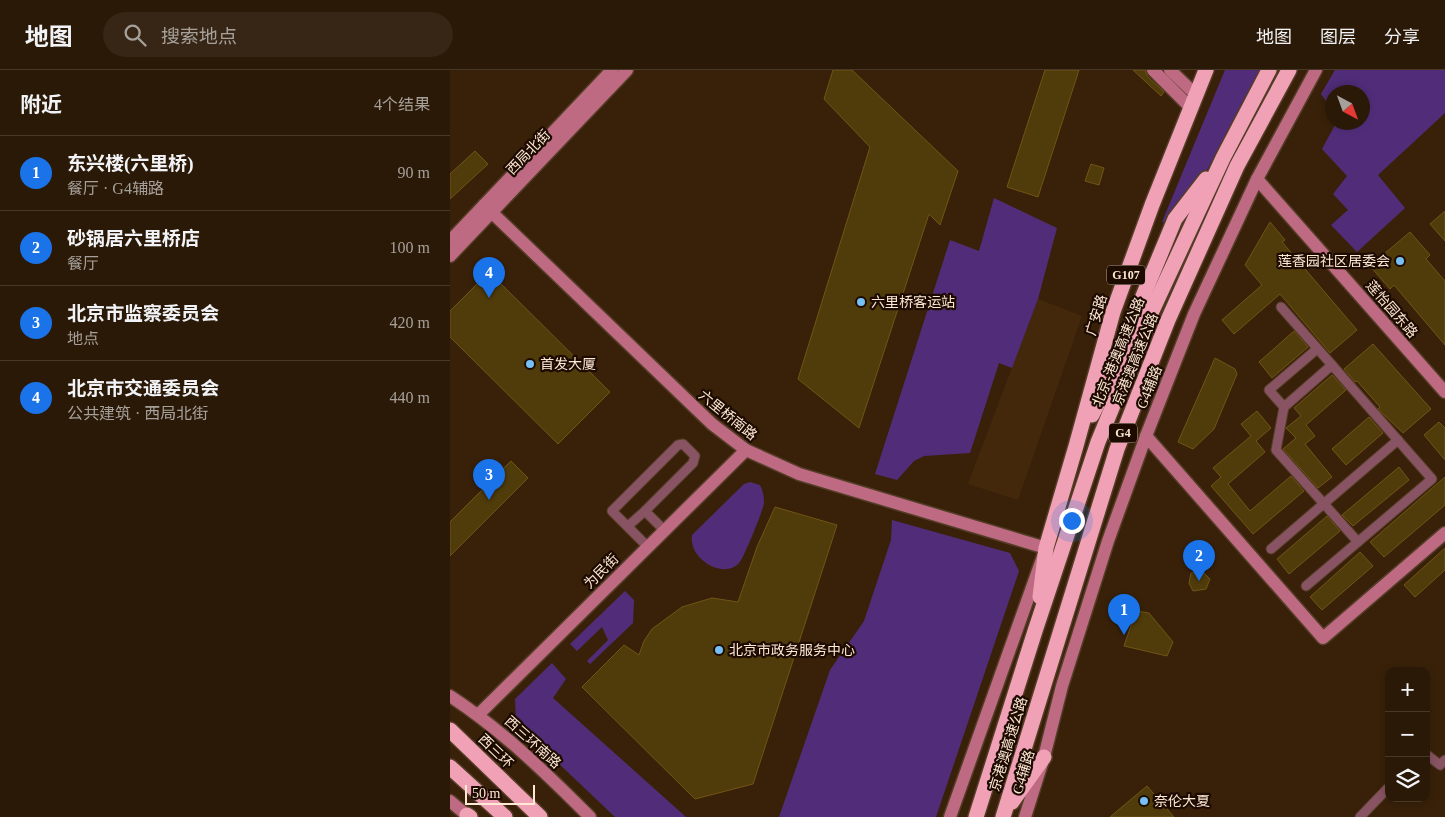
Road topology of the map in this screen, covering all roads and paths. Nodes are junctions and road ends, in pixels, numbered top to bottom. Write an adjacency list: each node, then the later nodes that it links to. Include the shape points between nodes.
1 (612, 70): 12 (street, 西局北街)
2 (627, 70): 12 (street, 西局北街)
3 (1153, 70): 9 (street)
4 (1170, 70): 9 (street)
5 (1206, 70): 9 (highway, 广安路 / G107)
6 (1269, 70): 10 (highway, 北京-港澳高速公路 / G4)
7 (1289, 70): 45 (highway, 京港澳高速公路 / G4, via 1233,175 1168,320 1117,449)
8 (1316, 70): 11 (street, G4辅路)
9 (1193, 102): 22 (highway, 广安路 / G107, via 1113,312)
10 (1223, 158): 22 (highway, via 1175,219 1102,396); 34 (highway, 北京-港澳高速公路 / G4, via 1151,313 1098,442)
11 (1256, 178): 18 (street, 莲怡园东路); 20 (street, G4辅路, via 1194,314)
12 (488, 208): 13 (street, 西局北街); 14 (street, 西局北街); 23 (street, 六里桥南路, via 712,424)
13 (450, 241)
14 (450, 256)
15 (1281, 307): 16 (street)
16 (1317, 349): 17 (street); 19 (street, via 1269,390)
17 (1332, 365): 19 (street); 21 (street)
18 (1445, 392)
19 (1284, 407): 24 (street, via 1276,450)
20 (1146, 436): 28 (street, via 1323,638); 40 (street, G4辅路, via 1108,541 1062,686)
21 (1398, 440): 24 (street); 29 (street, via 1432,479)
22 (1076, 446): 31 (highway, 广安路 / G107)
23 (746, 450): 27 (street, 为民街); 31 (street, 六里桥南路, via 799,474)
24 (1324, 504): 29 (street); 32 (street)
25 (645, 511): 26 (street); 26 (street, via 693,463 695,456 683,444 678,445 612,511); 27 (street)
26 (628, 526): 30 (street)
27 (664, 530): 30 (street, 为民街)
28 (1445, 533)
29 (1358, 542): 33 (street)
30 (647, 546): 36 (street, 为民街)
31 (1046, 548): 34 (highway, G107); 51 (street)
32 (1271, 549)
33 (1306, 586)
34 (1035, 631): 52 (highway, 京港澳高速公路 / G4)
35 (450, 696): 36 (street, 西三环南路)
36 (478, 715): 50 (street, 西三环南路, via 513,743)
37 (450, 721): 38 (highway, 西三环)
38 (455, 734): 49 (highway, 西三环)
39 (1430, 757): 41 (street, via 1440,766)
40 (1044, 758): 45 (highway); 47 (street, G4辅路)
41 (1445, 760)
42 (450, 767): 48 (highway)
43 (1385, 791): 53 (street)
44 (450, 801): 46 (street)
45 (1003, 815)
46 (469, 816)
47 (1028, 816)
48 (505, 817)
49 (540, 817)
50 (590, 817)
51 (950, 817)
52 (976, 817)
53 (1360, 817)

